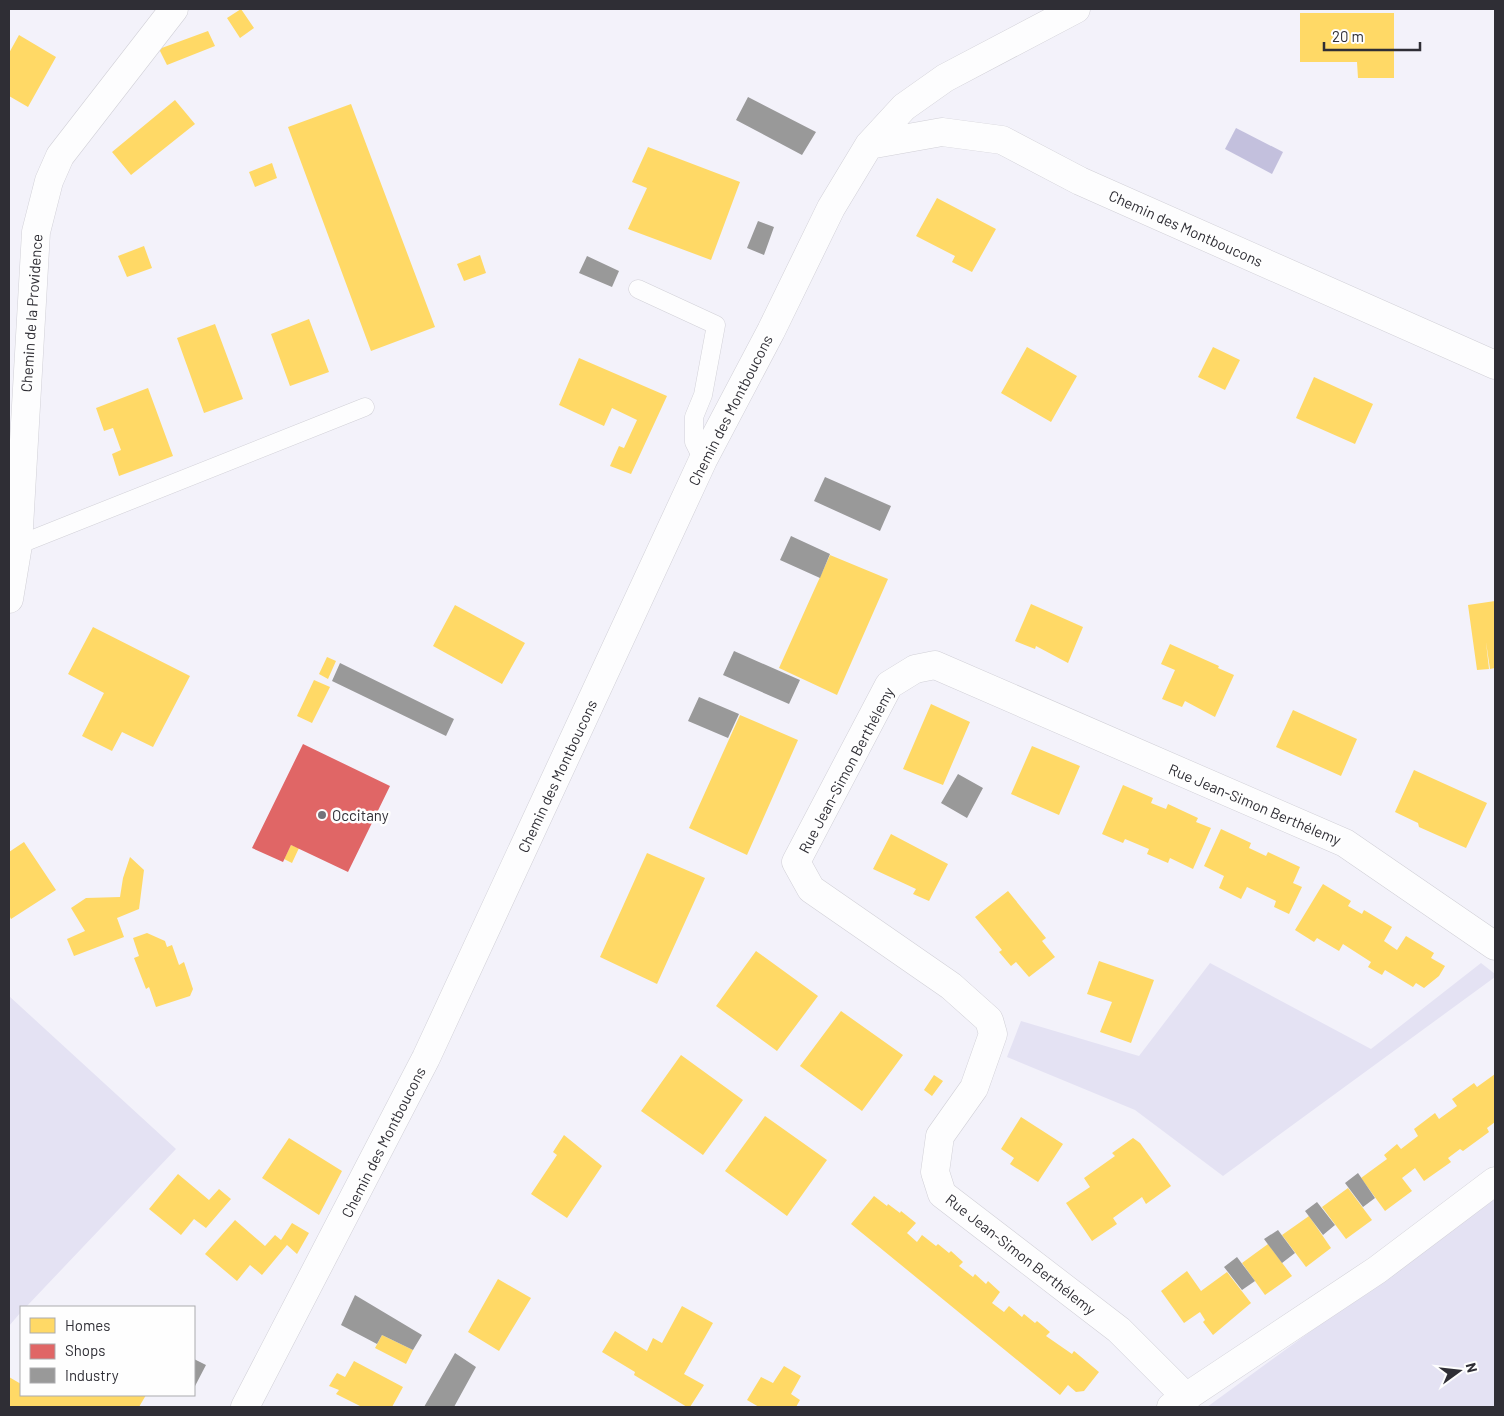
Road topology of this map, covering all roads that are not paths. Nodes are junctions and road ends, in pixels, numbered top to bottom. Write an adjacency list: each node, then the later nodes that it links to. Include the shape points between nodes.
1 (174, 9): 8 (street, Chemin de la Providence, via 60,156 49,181 36,232)
2 (1076, 9): 3 (street, Chemin des Montboucons, via 945,78 904,107)
3 (868, 144): 5 (street, Chemin des Montboucons, via 942,132 1002,140 1080,182); 7 (street, Chemin des Montboucons, via 831,208)
4 (638, 289): 7 (lane, via 716,326 703,395 694,417 694,442)
5 (1495, 365)
6 (365, 407): 9 (lane)
7 (703, 460): 14 (street, Chemin des Montboucons, via 426,1058)
8 (15, 473): 9 (street, Chemin de la Providence)
9 (18, 545): 10 (street, Chemin de la Providence)
10 (9, 599)
11 (1495, 946): 13 (street, Rue Jean-Simon Berthélemy, via 1345,843 935,665 915,669 889,685 796,862 811,889 951,986 989,1020 993,1034 974,1088 940,1136 936,1172 942,1194 1119,1330)
12 (1495, 1181): 13 (street, Rue Jean-Simon Berthélemy, via 1377,1270)
13 (1178, 1403)
14 (245, 1407)

